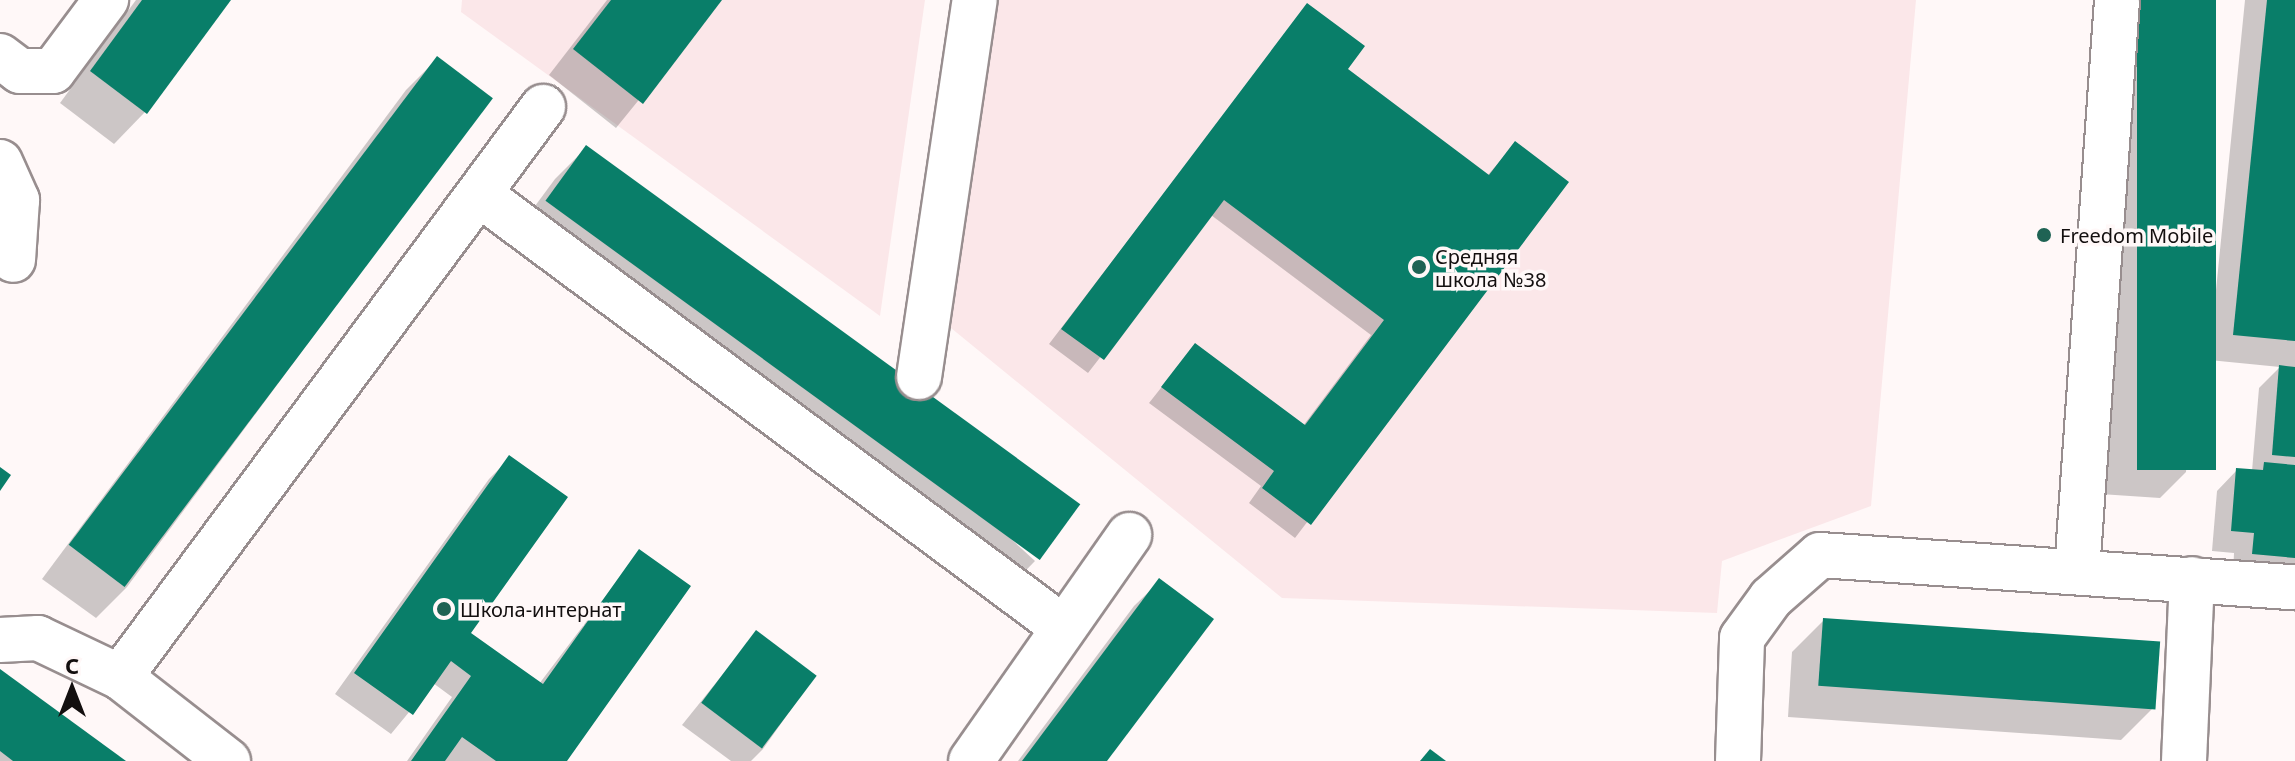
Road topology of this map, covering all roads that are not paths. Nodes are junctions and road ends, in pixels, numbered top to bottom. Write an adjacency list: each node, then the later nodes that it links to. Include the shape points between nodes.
1 (106, 0): 4 (lane, via 53,71 20,71)
2 (975, 0): 9 (lane)
3 (2117, 0): 11 (lane)
4 (0, 56)
5 (543, 107): 7 (lane)
6 (0, 162): 8 (lane, via 17,200)
7 (479, 194): 14 (lane); 16 (lane)
8 (13, 260)
9 (919, 377)
10 (1129, 535): 14 (lane)
11 (2077, 571): 12 (lane); 19 (lane, via 1820,555 1771,598 1742,638)
12 (2192, 579): 13 (lane); 20 (lane)
13 (2295, 587)
14 (1064, 628): 18 (lane)
15 (0, 640): 16 (lane, via 38,638)
16 (120, 677): 17 (lane)
17 (228, 761)
18 (971, 761)
19 (1738, 761)
20 (2184, 761)

